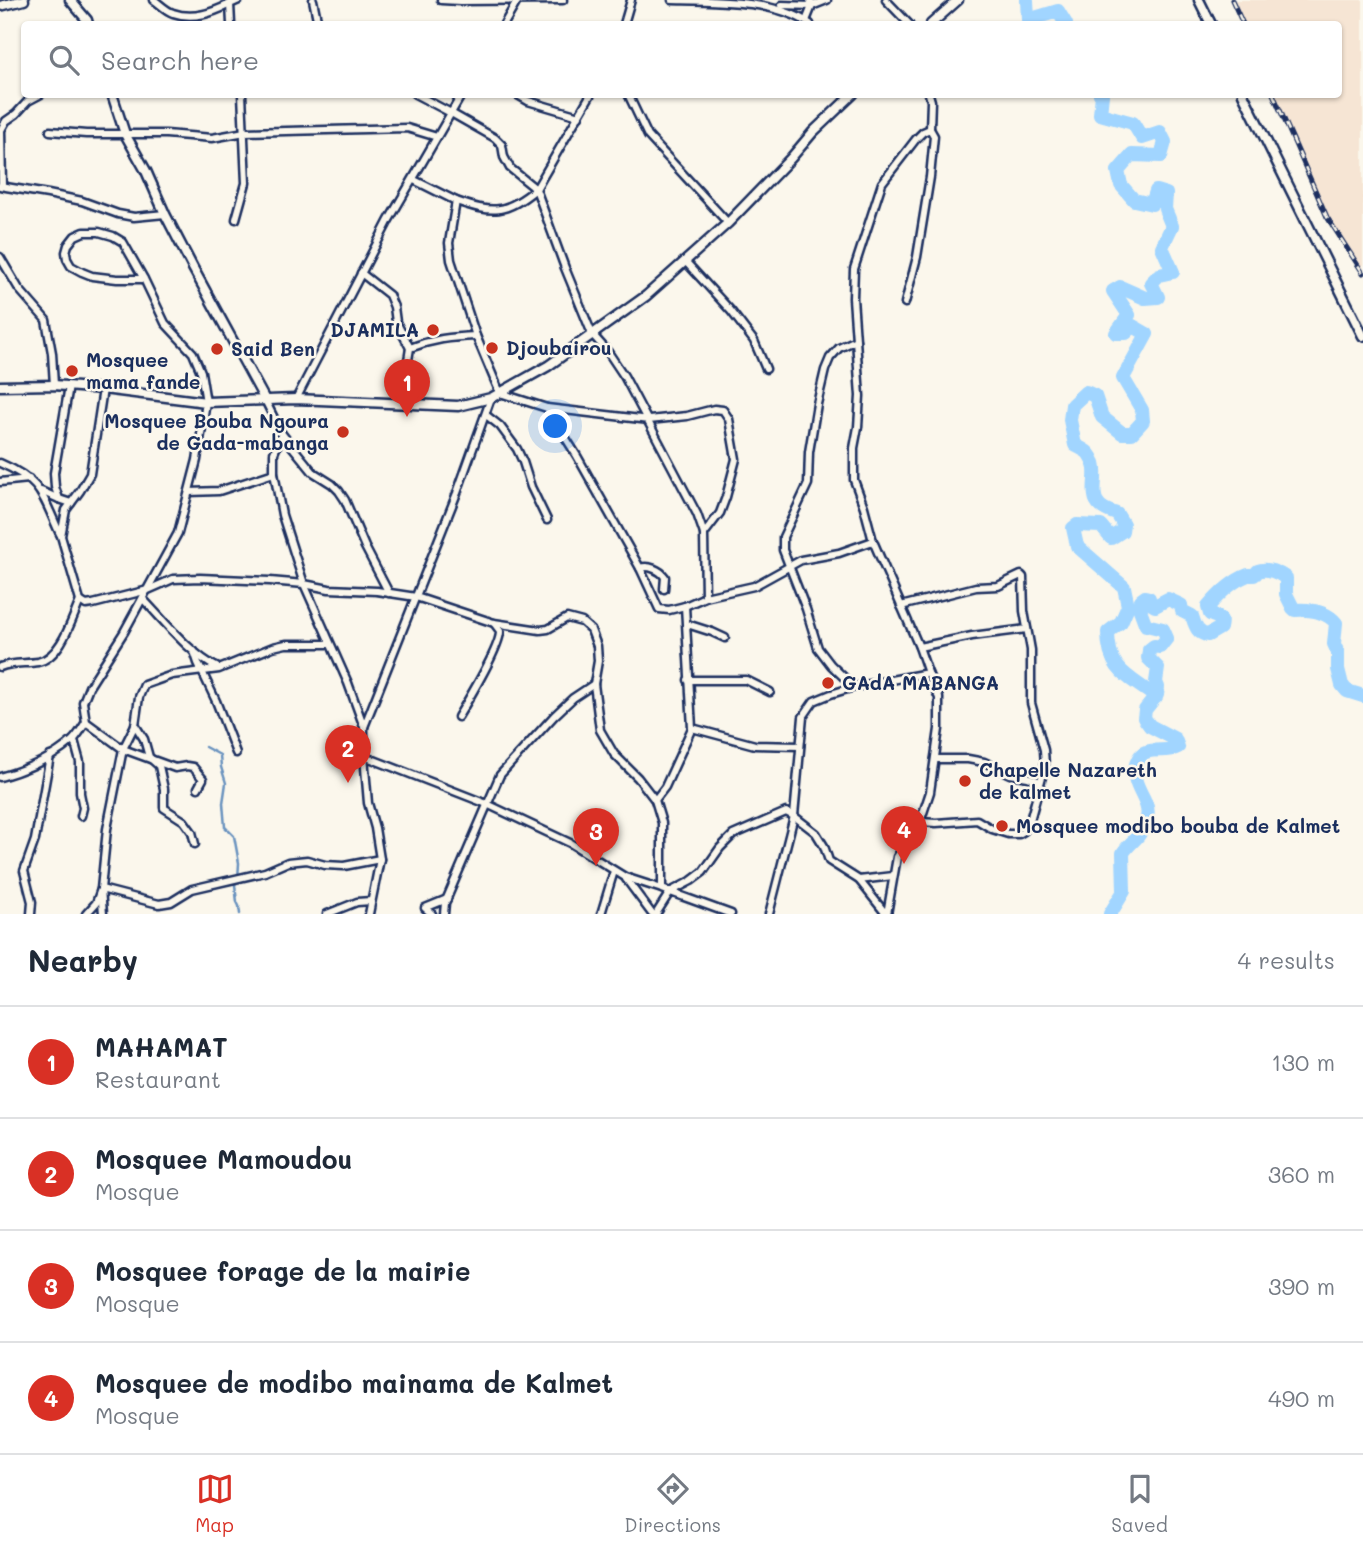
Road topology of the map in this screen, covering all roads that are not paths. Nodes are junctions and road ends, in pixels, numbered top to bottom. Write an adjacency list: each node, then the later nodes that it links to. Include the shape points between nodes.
1 (24, 0): 18 (street)
2 (70, 0): 19 (street)
3 (154, 0): 16 (street, via 171,13 187,16 210,14)
4 (239, 0): 16 (street)
5 (313, 0): 21 (street)
6 (441, 0): 14 (street)
7 (563, 0): 14 (street)
8 (631, 0): 23 (street)
9 (672, 0): 17 (street)
10 (827, 0): 15 (street)
11 (886, 0): 26 (street)
12 (958, 0): 27 (street)
13 (1199, 0): 28 (street)
14 (518, 1): 22 (street)
15 (811, 3): 17 (street); 25 (street)
16 (230, 4): 20 (street)
17 (776, 5): 24 (street)
18 (0, 6)
19 (87, 21)
20 (231, 21)
21 (316, 21)
22 (506, 21)
23 (625, 21)
24 (805, 21)
25 (808, 21)
26 (906, 21)
27 (934, 21)
28 (1209, 21)
29 (34, 98): 48 (street, via 1,130)
30 (113, 98): 45 (street)
31 (242, 98): 44 (street)
32 (423, 98): 40 (street)
33 (460, 98): 40 (street)
34 (523, 98): 41 (street)
35 (589, 98): 41 (street)
36 (630, 98): 53 (street, via 648,135)
37 (849, 98): 53 (street)
38 (930, 98): 42 (street)
39 (1245, 98): 61 (street)
40 (452, 113): 46 (street); 49 (street, via 495,138 510,168)
41 (579, 116): 49 (street)
42 (930, 130): 58 (street, via 934,136 930,177); 62 (street, via 916,139 883,183 854,269)
43 (50, 131): 45 (street)
44 (245, 132): 45 (street, via 212,138); 46 (street, via 407,128); 52 (street, via 246,183)
45 (125, 134): 51 (street)
46 (437, 137): 47 (street)
47 (414, 180): 50 (street); 56 (street)
48 (1, 186): 51 (street, via 134,217)
49 (536, 189): 50 (street, via 501,210); 59 (street)
50 (456, 201): 60 (street, via 451,261)
51 (165, 214): 72 (street)
52 (236, 219)
53 (728, 223): 55 (street)
54 (0, 257): 65 (street, via 19,289 46,320)
55 (685, 261): 59 (street); 64 (street, via 754,341)
56 (361, 273): 63 (street, via 388,295); 71 (street)
57 (144, 279): 57 (street, via 123,242 113,236 84,232 68,245 67,259 82,272); 73 (street, via 165,323 194,353)
58 (905, 303)
59 (592, 334): 69 (street); 77 (street)
60 (476, 336): 63 (street, via 430,340); 69 (street)
61 (1363, 336)
62 (856, 340): 90 (street, via 860,396 854,480); 91 (street, via 839,348 825,370 809,452 808,484 783,537)
63 (410, 348): 74 (street)
64 (766, 369)
65 (54, 385): 66 (street); 67 (street)
66 (0, 386)
67 (69, 386): 68 (street); 85 (street, via 54,474)
68 (103, 389): 73 (street); 86 (street, via 90,474)
69 (500, 393): 70 (street); 75 (street)
70 (491, 398): 74 (street, via 458,406); 76 (street)
71 (296, 399): 72 (street); 74 (street)
72 (265, 400): 73 (street); 78 (street)
73 (206, 402): 84 (street)
74 (401, 404)
75 (547, 408): 77 (street); 92 (street)
76 (486, 415): 87 (street, via 517,449); 97 (street)
77 (649, 420): 88 (street); 88 (street, via 714,409 729,419 736,459 719,513)
78 (282, 434): 80 (street, via 274,453); 96 (street, via 313,472 339,491)
79 (0, 463): 81 (street)
80 (274, 472): 84 (street, via 219,491); 93 (street)
81 (29, 479): 82 (street); 83 (street)
82 (0, 482)
83 (41, 491): 85 (street); 89 (street)
84 (189, 492): 95 (street, via 178,533)
85 (59, 499): 86 (street)
86 (71, 503): 89 (street)
87 (547, 520)
88 (704, 534): 98 (street)
89 (61, 536): 100 (street)
90 (873, 541): 91 (street); 102 (street)
91 (789, 565): 98 (street, via 754,586); 116 (street, via 818,648)
92 (640, 568): 94 (street, via 663,574); 101 (street, via 659,609)
93 (304, 584): 95 (street, via 173,579); 96 (street); 107 (street)
94 (664, 589)
95 (148, 590): 99 (street); 100 (street, via 93,604)
96 (389, 593): 97 (street)
97 (416, 597): 103 (street); 121 (street)
98 (705, 597): 101 (street)
99 (143, 599): 109 (street); 119 (street, via 89,687 83,702)
100 (80, 601): 110 (street, via 52,656)
101 (685, 606): 104 (street)
102 (901, 606): 105 (street, via 998,586 1021,575); 108 (street)
103 (494, 623): 115 (street, via 540,630 567,618 582,622 597,646); 118 (street, via 500,631 499,643)
104 (687, 624): 106 (street); 114 (street)
105 (1027, 629): 108 (street); 132 (street, via 1031,703 1044,750)
106 (725, 638)
107 (329, 644): 111 (street, via 286,644); 121 (street)
108 (919, 647): 113 (street)
109 (194, 651): 111 (street); 112 (street)
110 (0, 667)
111 (219, 669): 112 (street)
112 (201, 672): 120 (street, via 172,675 145,685); 126 (street)
113 (928, 673): 116 (street); 129 (street, via 939,698)
114 (688, 680): 117 (street, via 746,680); 122 (street)
115 (594, 684): 134 (street, via 600,730 614,754); 135 (street, via 554,716 500,775)
116 (853, 687): 124 (street, via 814,701 803,718)
117 (770, 692)
118 (458, 718)
119 (86, 722): 123 (street); 125 (street)
120 (135, 724): 125 (street); 130 (street, via 149,757)
121 (364, 727): 128 (street)
122 (692, 729): 124 (street, via 755,745); 134 (street)
123 (74, 740): 127 (street); 136 (street, via 80,762)
124 (800, 746): 137 (street)
125 (123, 749): 130 (street); 145 (street, via 107,829)
126 (236, 753)
127 (50, 756): 131 (street); 152 (street, via 35,840 24,871)
128 (364, 756): 135 (street); 140 (street)
129 (936, 759): 132 (street, via 984,762); 138 (street)
130 (157, 762): 133 (street, via 193,767 203,779); 139 (street, via 164,808 184,821)
131 (0, 777)
132 (1040, 782): 138 (street, via 1029,824 1019,834 992,829 977,820)
133 (198, 788)
134 (655, 800): 146 (street, via 662,823)
135 (487, 804): 141 (street, via 569,843); 148 (street)
136 (81, 816)
137 (794, 816): 144 (street, via 816,833 829,861); 147 (street, via 781,813 733,835 703,872); 164 (street)
138 (920, 822): 142 (street, via 897,857)
139 (195, 844)
140 (380, 859): 145 (street, via 344,866 288,862 192,889 159,904); 149 (street)
141 (614, 871): 143 (street); 160 (street)
142 (893, 876): 144 (street); 165 (street)
143 (625, 877): 146 (street); 161 (street)
144 (859, 880): 165 (street)
145 (102, 889): 150 (street); 155 (street)
146 (662, 889): 147 (street)
147 (670, 892): 151 (street); 161 (street)
148 (447, 899): 158 (street, via 425,908); 159 (street)
149 (371, 901): 156 (street); 157 (street)
150 (96, 902): 153 (street); 154 (street)
151 (707, 905): 162 (street); 163 (street)
152 (31, 914)
153 (86, 914)
154 (95, 914)
155 (103, 914)
156 (327, 914)
157 (369, 914)
158 (432, 914)
159 (444, 914)
160 (601, 914)
161 (654, 914)
162 (712, 914)
163 (731, 914)
164 (769, 914)
165 (886, 914)

